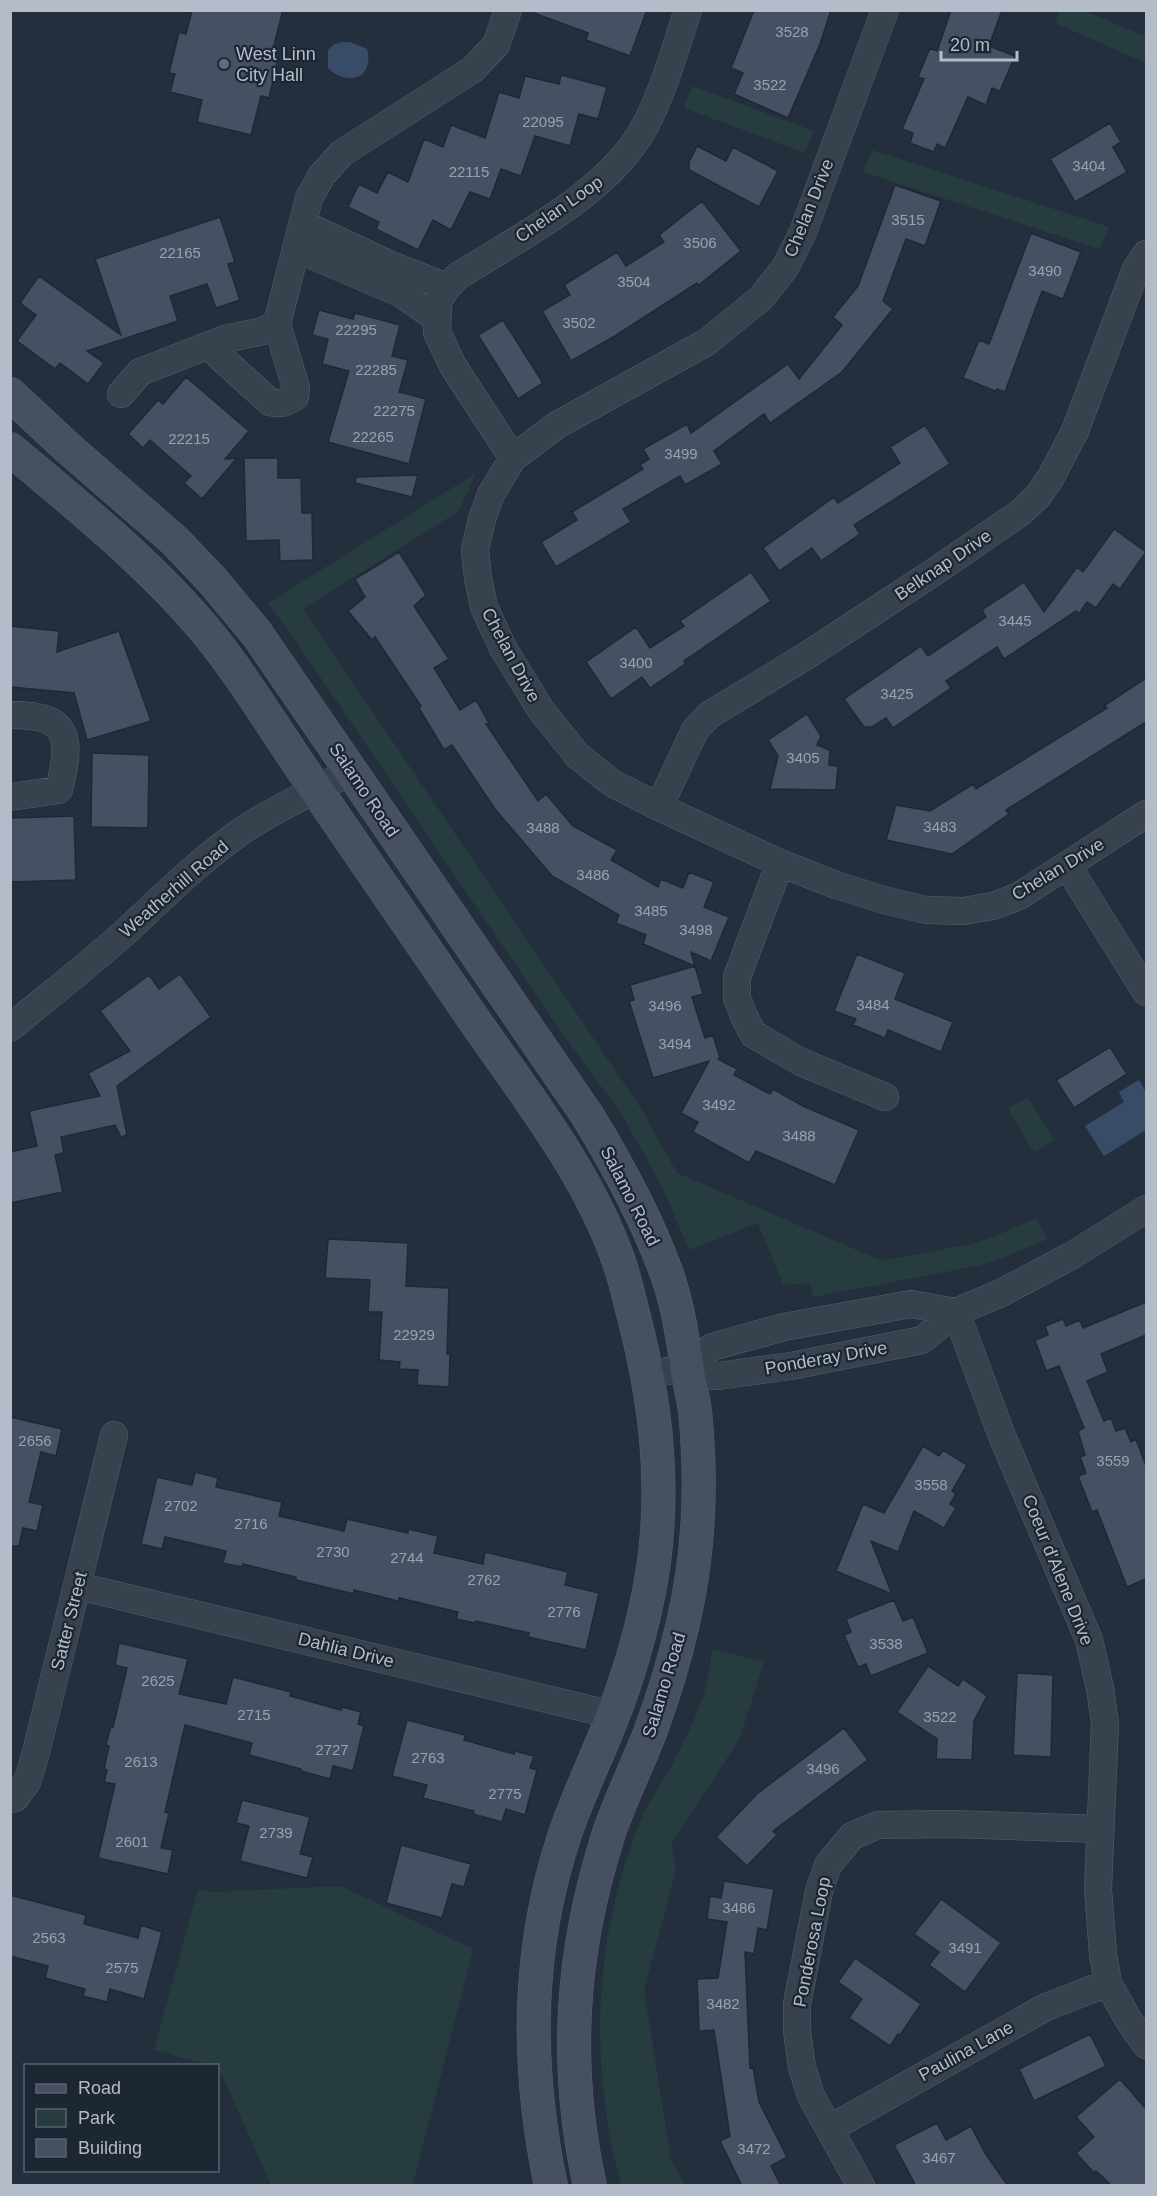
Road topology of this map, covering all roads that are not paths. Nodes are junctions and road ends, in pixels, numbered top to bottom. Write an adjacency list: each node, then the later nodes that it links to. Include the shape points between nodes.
1 (508, 10): 4 (street, via 496,45 472,70 342,153 322,175 309,198)
2 (688, 10): 6 (street, Chelan Loop, via 645,126 612,171 579,200 458,276)
3 (885, 10): 13 (street, Chelan Drive, via 803,232 785,268 766,292 707,342 557,425)
4 (300, 236): 6 (street); 7 (street); 8 (street)
5 (1146, 254): 18 (street, Belknap Drive, via 1136,269 1075,431 1038,496 1020,513 910,587 709,715 695,730)
6 (447, 287): 7 (street, via 438,302)
7 (436, 318): 13 (street, via 436,332 453,366)
8 (277, 324): 9 (street); 9 (street, via 296,388 295,397 287,402 270,402 219,356)
9 (214, 344): 11 (street, via 140,372)
10 (10, 394): 15 (main road, Salamo Road, via 175,541 212,580 274,656)
11 (121, 394)
12 (10, 449): 16 (main road, Salamo Road, via 140,562 204,630 241,675)
13 (513, 458): 18 (street, Chelan Drive, via 491,494 475,550 484,607 503,648 541,710 577,755 612,783)
14 (10, 715): 17 (street, via 44,719 57,725 67,743 59,790)
15 (351, 771): 16 (street, Weatherhill Road); 27 (main road, Salamo Road, via 616,1163 666,1271 682,1329)
16 (317, 790): 23 (street, Weatherhill Road, via 279,808 220,848); 28 (main road, Salamo Road, via 585,1188 618,1259)
17 (10, 797)
18 (660, 807): 20 (street, Chelan Drive)
19 (1146, 814): 21 (street, Chelan Drive)
20 (780, 863): 21 (street, Chelan Drive, via 884,900 926,910 964,911 1019,896); 24 (street, via 736,977 744,1016 753,1034 801,1062)
21 (1067, 865): 22 (street)
22 (1146, 992)
23 (10, 1028)
24 (885, 1097)
25 (1146, 1209): 26 (street, Ponderay Drive, via 1066,1258)
26 (956, 1312): 27 (street, Ponderay Drive, via 911,1304 784,1327 712,1347); 27 (street, Ponderay Drive, via 922,1340 718,1376); 33 (street, Coeur d'Alene Drive, via 1002,1436 1089,1640 1105,1723)
27 (687, 1368): 28 (street, Ponderay Drive); 38 (main road, Salamo Road, via 698,1486 689,1596 652,1728 610,1832 578,1960 574,2070 580,2138)
28 (648, 1374): 31 (main road, Salamo Road, via 658,1458 654,1563 642,1623)
29 (114, 1435): 30 (street, Satter Street)
30 (78, 1586): 31 (street, Dahlia Drive); 32 (street, Satter Street, via 34,1761 27,1782)
31 (613, 1715): 37 (main road, Salamo Road, via 564,1836 538,1948 534,2064)
32 (10, 1799)
33 (1101, 1829): 34 (street, Coeur d'Alene Drive, via 1098,1889); 36 (street, Ponderosa Loop, via 878,1825 852,1836 837,1852 819,1891 797,2004 802,2067 811,2096)
34 (1108, 1983): 35 (street, Coeur d'Alene Drive); 36 (street, Paulina Lane, via 1046,2007)
35 (1146, 2045)
36 (829, 2129): 39 (street, Ponderosa Loop)
37 (551, 2186)
38 (590, 2186)
39 (861, 2186)

